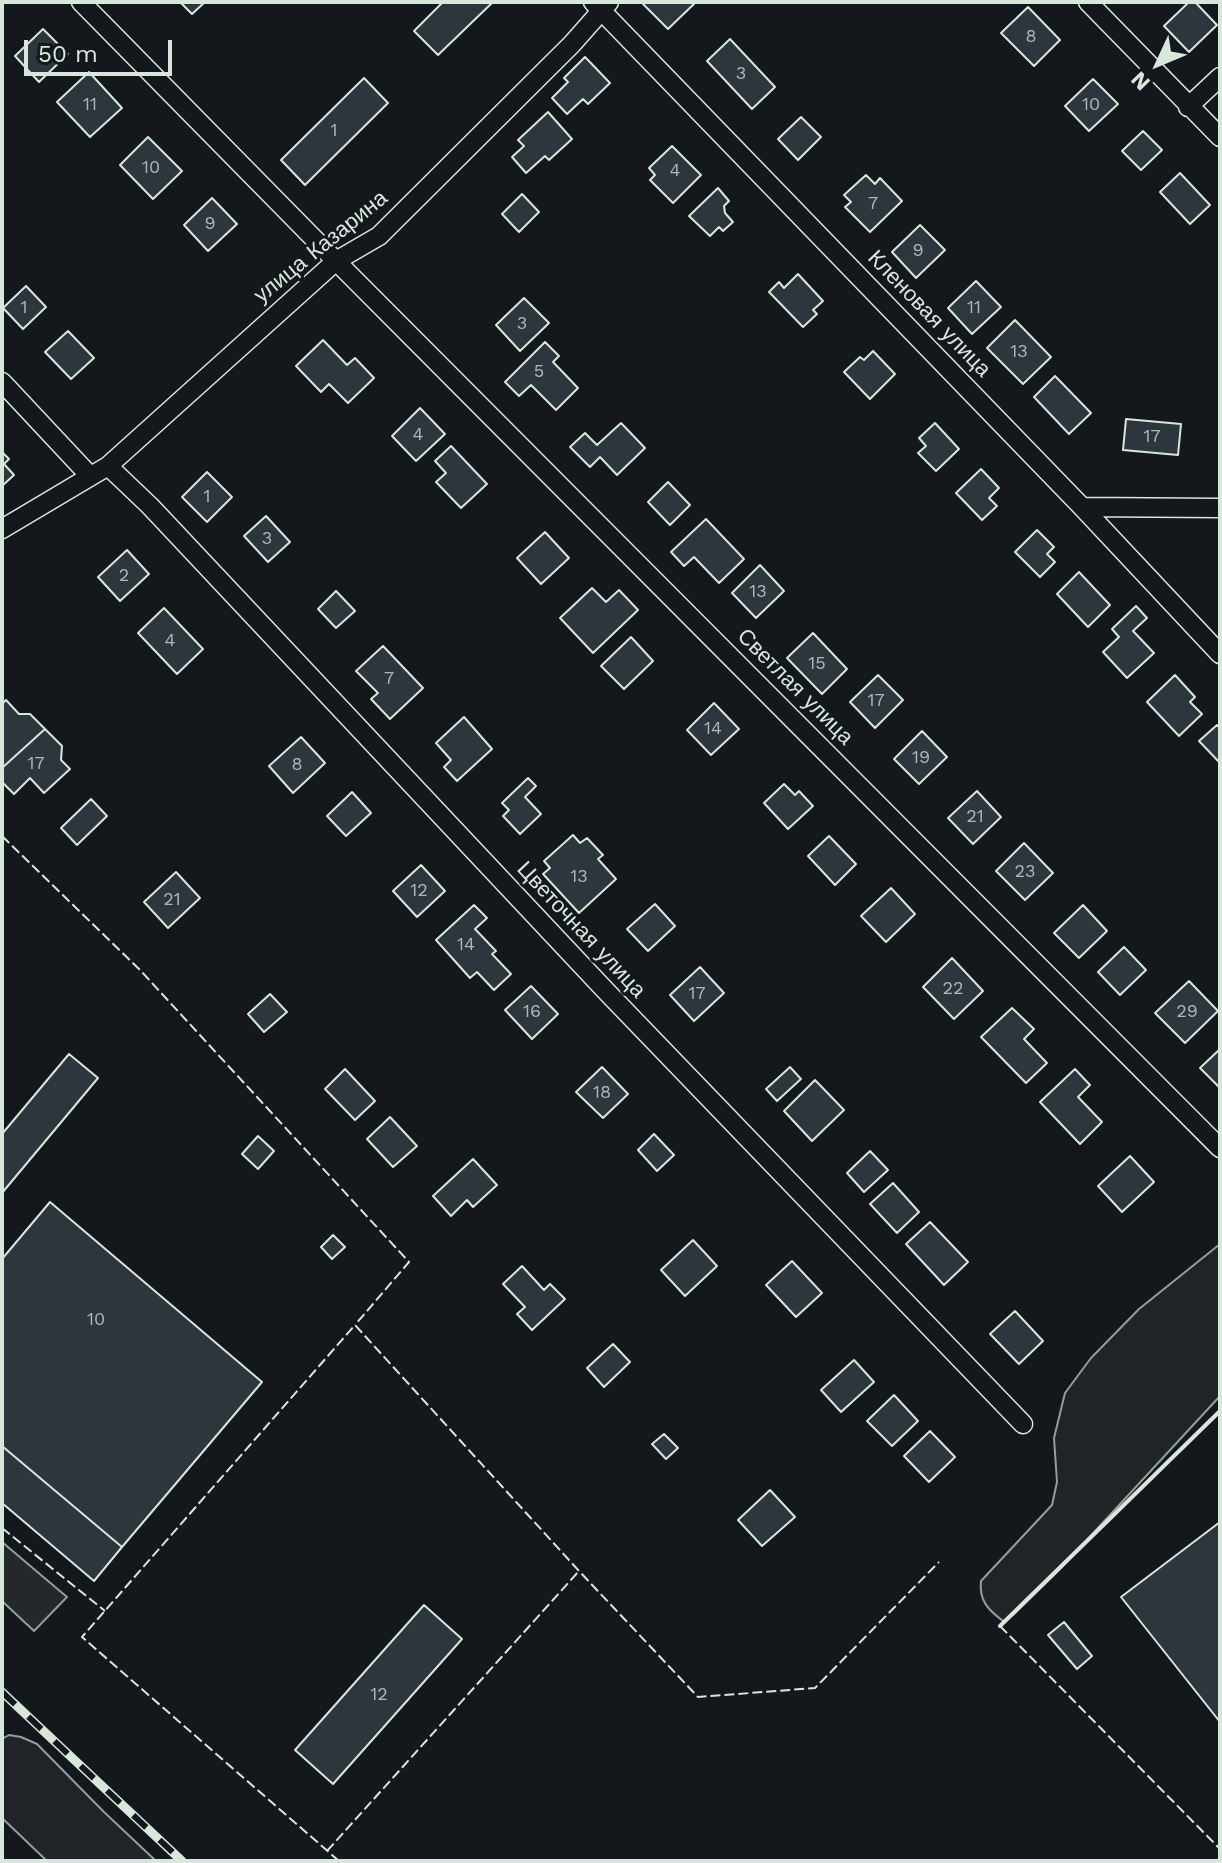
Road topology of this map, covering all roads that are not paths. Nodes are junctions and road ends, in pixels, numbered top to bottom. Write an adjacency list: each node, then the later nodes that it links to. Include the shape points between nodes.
1 (81, 2): 7 (street, Светлая улица)
2 (1088, 2): 5 (street)
3 (601, 5): 7 (street, улица Казарина, via 572,44 379,236); 11 (street, Кленовая улица)
4 (1220, 77): 5 (street)
5 (1188, 107): 6 (street)
6 (1220, 137)
7 (336, 261): 9 (street, улица Казарина); 15 (street, Светлая улица)
8 (2, 382): 10 (street)
9 (108, 466): 10 (street, улица Казарина); 16 (street, Цветочная улица)
10 (90, 476): 13 (street, улица Казарина)
11 (1082, 507): 12 (street); 14 (street, Кленовая улица)
12 (1220, 508)
13 (2, 529)
14 (1220, 654)
15 (1220, 1148)
16 (1023, 1424)

